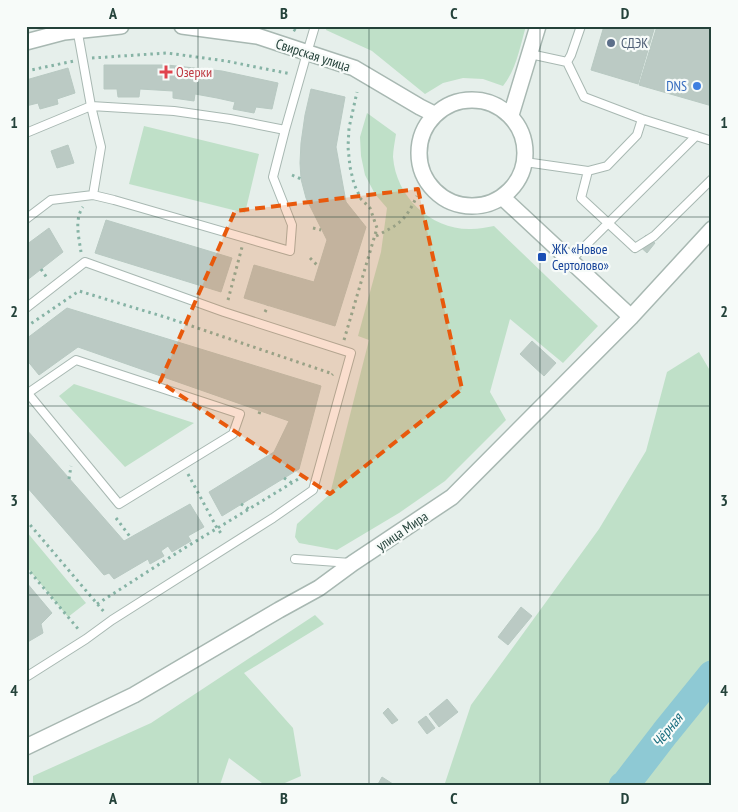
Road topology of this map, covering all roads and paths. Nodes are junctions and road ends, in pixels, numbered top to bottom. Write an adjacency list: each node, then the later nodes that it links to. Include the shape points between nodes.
1 (120, 26): 6 (street)
2 (182, 26): 8 (street, Свирская улица, via 257,36)
3 (315, 26): 8 (lane)
4 (538, 26): 9 (street)
5 (581, 26): 11 (lane)
6 (77, 28): 7 (street); 10 (lane)
7 (26, 42)
8 (307, 53): 16 (street, Свирская улица, via 354,68); 19 (lane)
9 (530, 54): 11 (lane); 17 (street)
10 (82, 59): 12 (path); 13 (path, via 167,53); 15 (lane)
11 (567, 62): 18 (lane, via 584,97)
12 (26, 71)
13 (297, 76)
14 (357, 92): 36 (path, via 349,128 350,167 354,184 370,208 378,228)
15 (91, 106): 19 (lane, via 174,111); 20 (lane); 28 (lane, via 100,147)
16 (434, 114): 17 (street, via 452,103 473,99 494,103); 30 (street, via 422,133 418,156 424,177 438,195 459,205 481,206)
17 (511, 115): 23 (street, via 521,129)
18 (642, 119): 21 (lane); 24 (lane, via 637,136 607,166)
19 (286, 130): 28 (lane, via 273,177 292,225 290,251)
20 (26, 133)
21 (696, 136): 22 (lane); 32 (lane)
22 (712, 141)
23 (525, 162): 24 (lane); 30 (street, via 521,176)
24 (588, 171): 32 (lane, via 581,198)
25 (292, 175): 26 (path)
26 (301, 179)
27 (712, 179): 32 (lane, via 654,236 635,248)
28 (93, 195): 31 (lane, via 51,200); 40 (path, via 80,212 78,230)
29 (416, 196): 36 (path, via 396,226)
30 (502, 197): 39 (street)
31 (26, 219)
32 (608, 224): 39 (lane)
33 (313, 228): 35 (path)
34 (712, 229): 48 (street, улица Мира)
35 (321, 230)
36 (375, 236): 50 (path)
37 (242, 247): 44 (path)
38 (310, 258): 41 (path)
39 (570, 260): 48 (street)
40 (85, 262): 46 (lane); 50 (lane)
41 (319, 267)
42 (41, 269): 43 (path)
43 (47, 278)
44 (228, 300)
45 (268, 306): 47 (path)
46 (26, 308)
47 (265, 312)
48 (631, 317): 67 (street, улица Мира, via 452,498)
49 (26, 327): 51 (path, via 78,291)
50 (341, 350): 51 (path); 65 (lane, via 351,353 314,490)
51 (333, 374): 52 (path)
52 (330, 383)
53 (27, 392): 54 (lane, via 119,504); 54 (lane, via 76,360 240,414 233,434)
54 (183, 465): 65 (path, via 217,528)
55 (71, 466): 58 (path)
56 (306, 475): 59 (path)
57 (284, 478): 59 (path)
58 (68, 479)
59 (292, 483): 61 (path)
60 (241, 504): 61 (path)
61 (249, 509): 69 (path, via 183,547)
62 (116, 518): 64 (path)
63 (26, 520): 69 (path)
64 (130, 538)
65 (230, 544): 70 (lane)
66 (295, 559): 67 (lane)
67 (353, 564): 73 (street, улица Мира, via 319,588 134,696)
68 (26, 567): 71 (path)
69 (97, 604): 70 (path)
70 (112, 620): 71 (lane)
71 (86, 639): 72 (lane)
72 (26, 677)
73 (26, 747)

